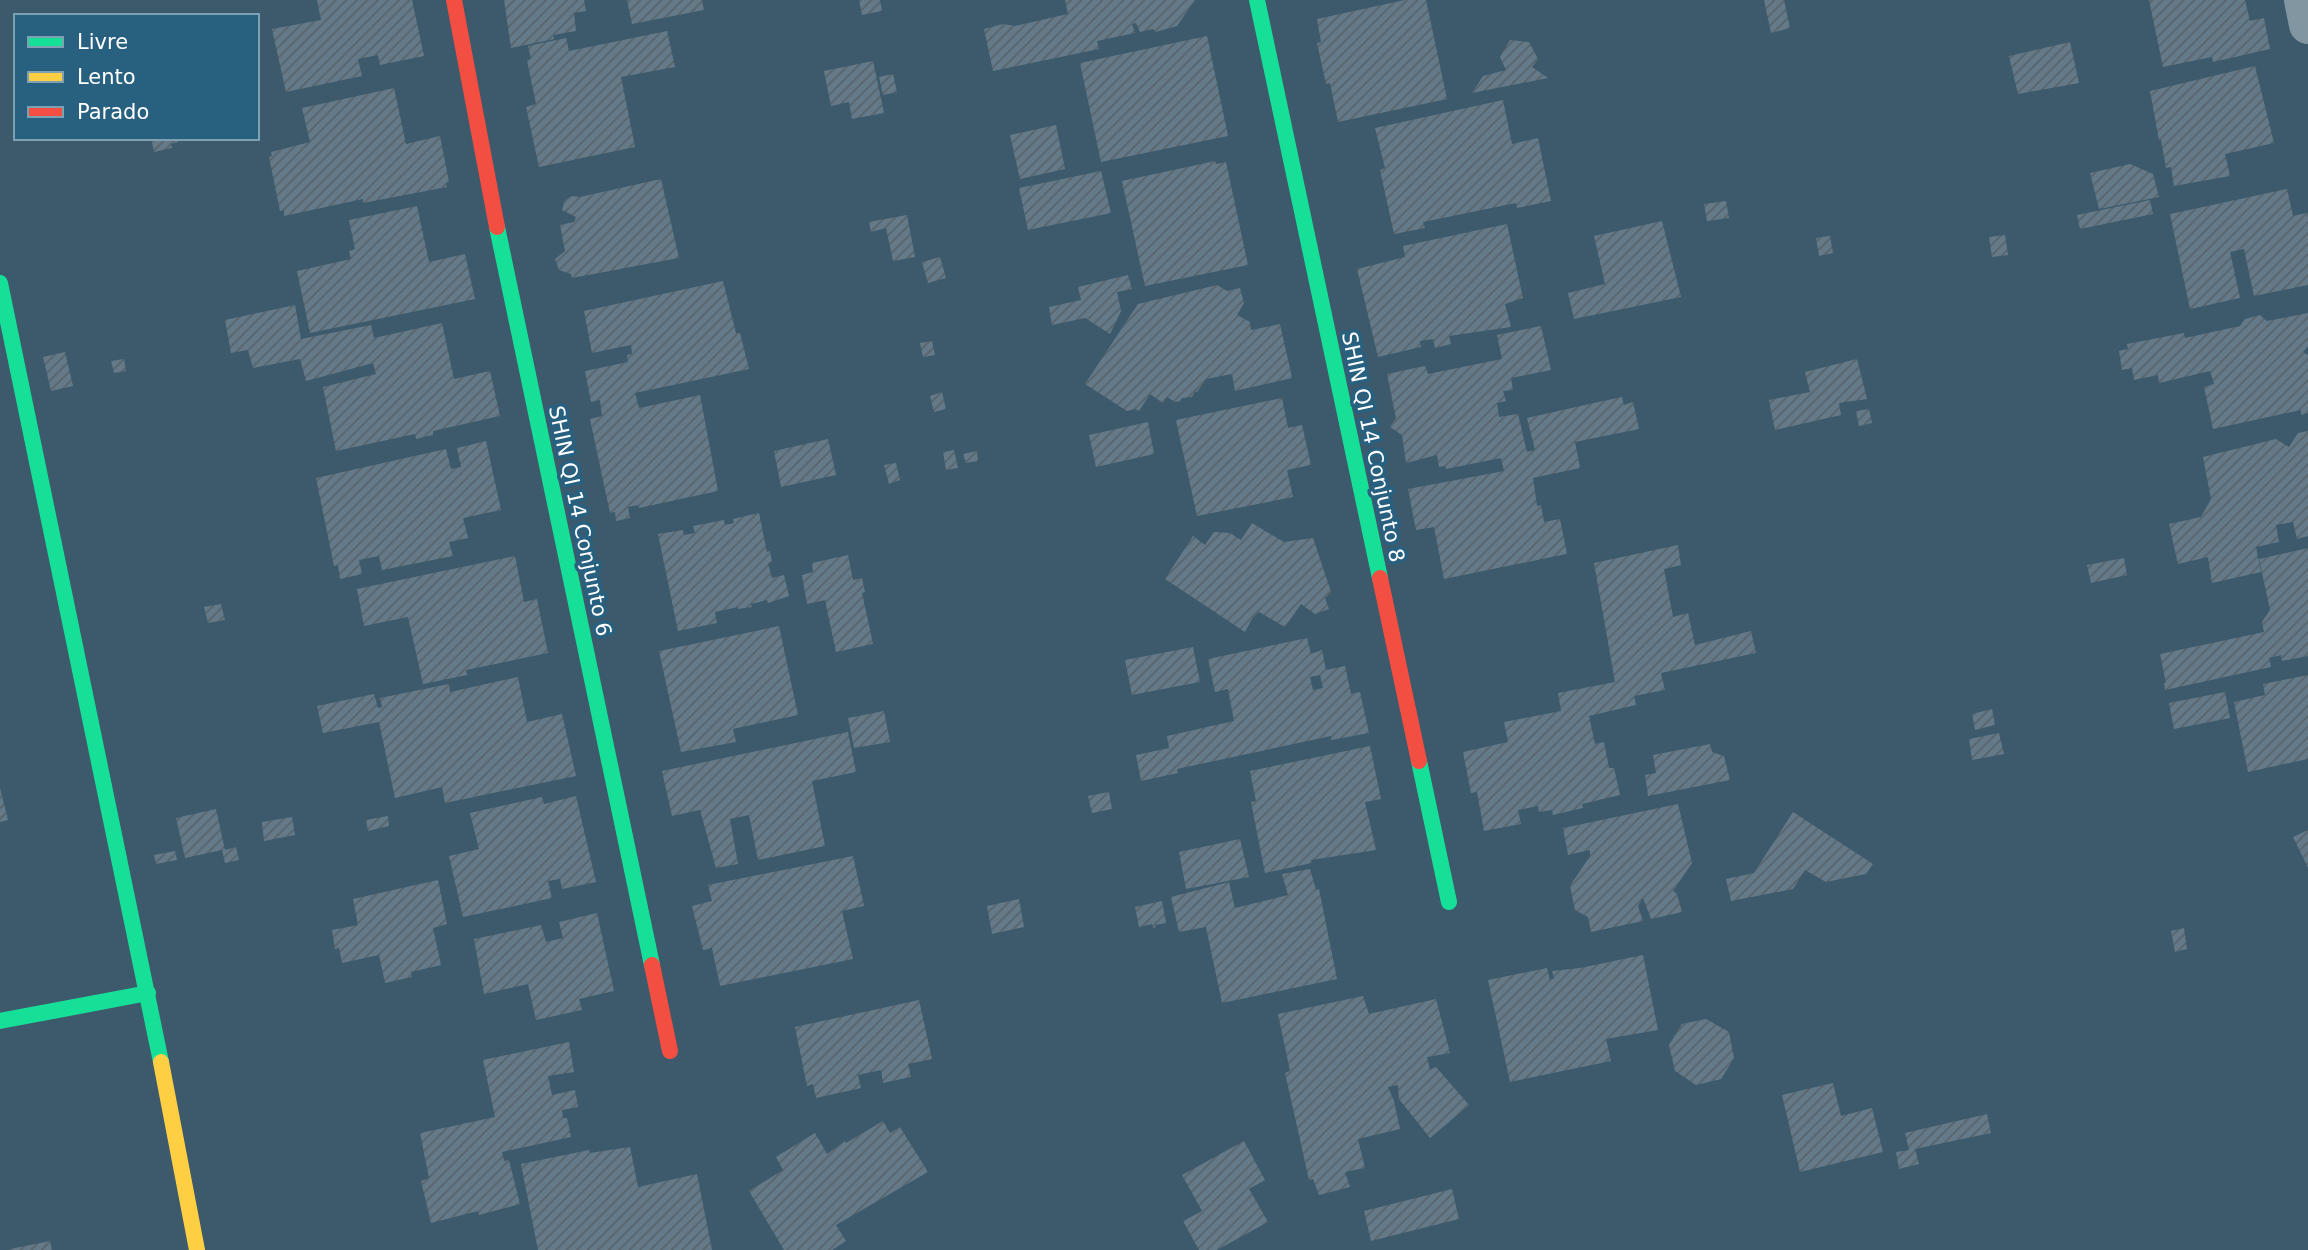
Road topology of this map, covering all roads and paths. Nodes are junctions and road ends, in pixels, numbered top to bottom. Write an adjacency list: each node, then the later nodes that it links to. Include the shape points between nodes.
1 (454, 0): 9 (street, SHIN QI 14 Conjunto 6, via 485,170)
2 (1257, 0): 6 (street, SHIN QI 14 Conjunto 8)
3 (2303, 0): 4 (street)
4 (2308, 25)
5 (0, 283): 7 (street)
6 (1449, 902)
7 (148, 993): 8 (street); 10 (street)
8 (0, 1021)
9 (670, 1051)
10 (197, 1250)

